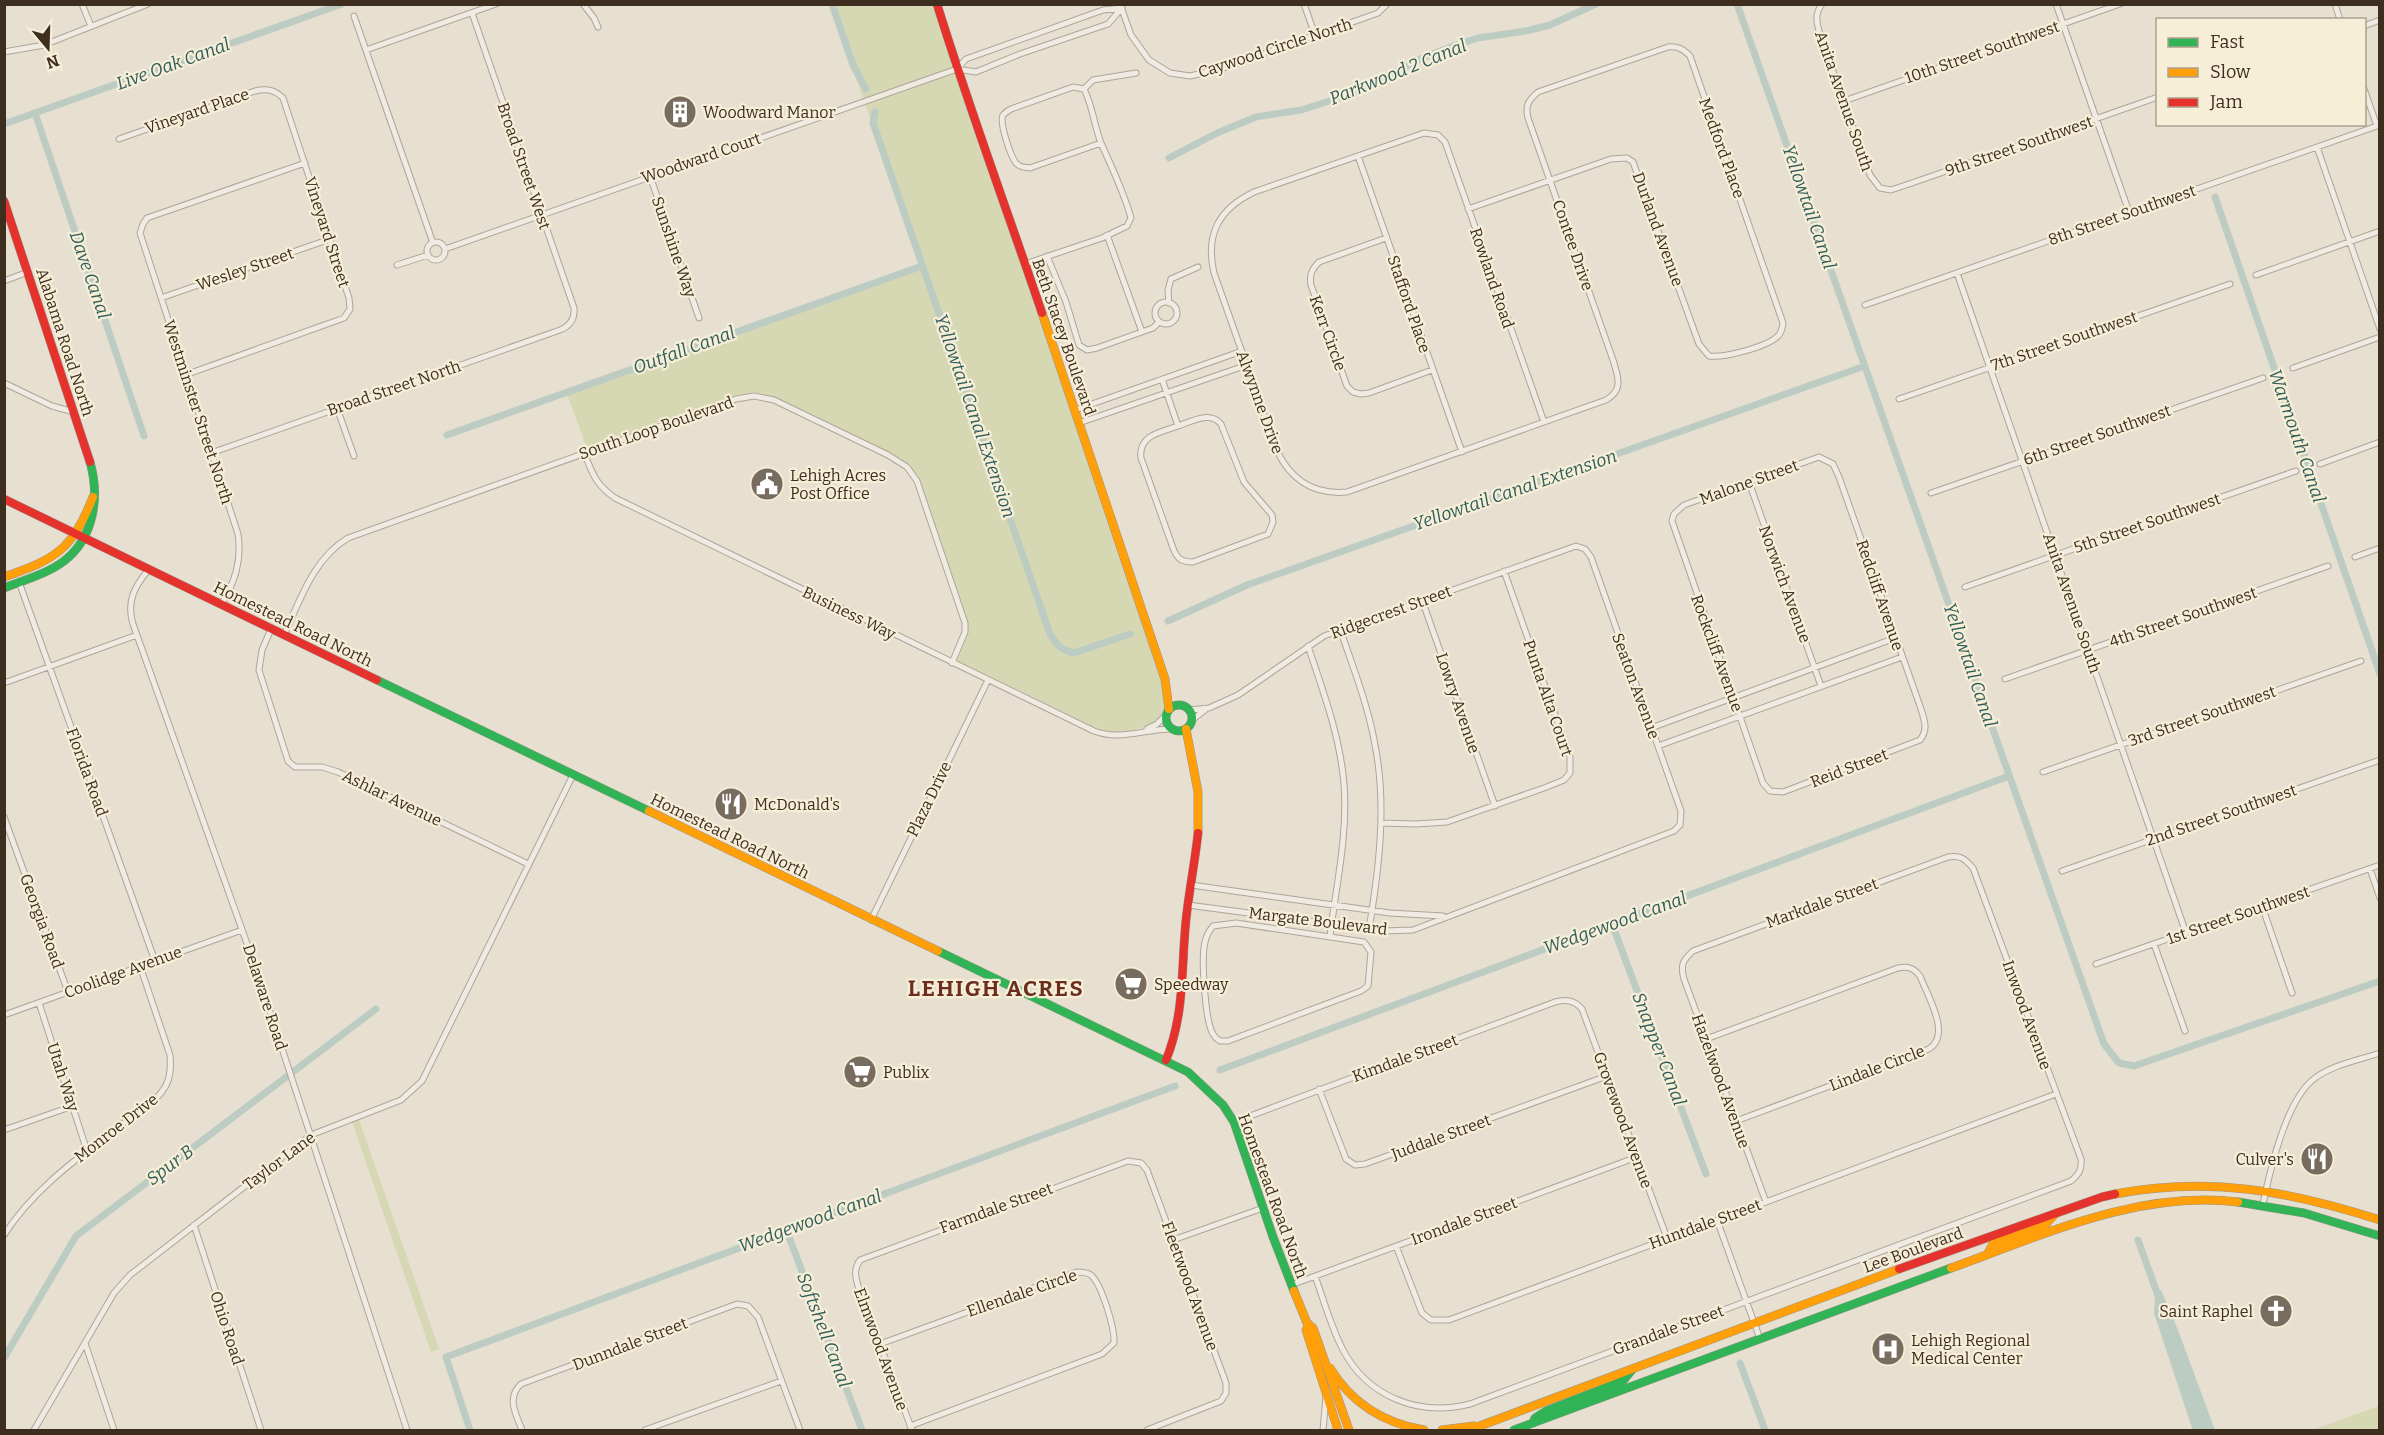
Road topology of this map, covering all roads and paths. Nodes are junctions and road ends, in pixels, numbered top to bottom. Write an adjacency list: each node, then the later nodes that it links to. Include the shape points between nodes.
1 (82, 4): 15 (street)
2 (148, 4): 15 (street)
3 (496, 4): 12 (street)
4 (583, 4): 16 (street)
5 (937, 4): 20 (main road, Beth Stacey Boulevard)
6 (1304, 4): 17 (street)
7 (1387, 4): 17 (street, Caywood Circle North, via 1378,13)
8 (1822, 4): 27 (street, Anita Avenue South, via 1816,19)
9 (2056, 4): 14 (street)
10 (2120, 4): 14 (street, 10th Street Southwest)
11 (1121, 6): 17 (street, Caywood Circle North, via 1142,53 1155,65 1179,75 1221,69); 20 (street, via 966,59); 20 (street, via 1108,24 976,72)
12 (472, 13): 18 (street); 42 (street, Broad Street West)
13 (354, 16): 18 (street)
14 (2063, 24): 27 (street, 10th Street Southwest); 28 (street)
15 (91, 26): 19 (street, via 34,48)
16 (598, 27)
17 (1315, 35)
18 (366, 50): 48 (street)
19 (4, 52)
20 (957, 69): 36 (street, Woodward Court); 52 (main road, Beth Stacey Boulevard)
21 (1136, 73): 22 (street, via 1093,80)
22 (1084, 89): 32 (street); 32 (street, via 1073,87 1011,109 1001,123 1016,163 1022,167 1030,168)
23 (276, 90): 31 (street, Vineyard Place, via 255,91); 35 (street, Vineyard Street, via 283,98)
24 (2366, 94): 29 (street)
25 (2156, 97): 28 (street, 9th Street Southwest)
26 (1528, 101): 37 (street, Contee Drive, via 1528,118); 70 (street, Medford Place, via 1538,92 1668,47 1676,46 1690,56 1783,323 1778,336 1770,341 1719,358)
27 (1844, 101): 38 (street, Anita Avenue South, via 1870,175)
28 (2096, 119): 38 (street, 9th Street Southwest, via 1891,190); 41 (street)
29 (2378, 126): 33 (street, 8th Street Southwest)
30 (1437, 135): 34 (street, Alwynne Drive, via 1424,133); 40 (street, Rowland Road, via 1444,142)
31 (119, 139)
32 (1101, 143): 44 (street, via 1131,218 1126,226)
33 (2317, 147): 41 (street, 8th Street Southwest); 47 (street)
34 (1358, 156): 45 (street, Stafford Place); 69 (street, Alwynne Drive, via 1254,192 1237,200 1222,216 1212,238 1211,260)
35 (304, 163): 46 (street, Vineyard Street); 60 (street, Westminster Street North, via 146,220 140,233)
36 (650, 176): 42 (street, Woodward Court); 64 (street, Sunshine Way)
37 (1550, 180): 40 (street, Durland Avenue); 70 (street, Durland Avenue, via 1611,159 1627,158 1633,162 1699,344); 79 (street, Contee Drive, via 1613,360)
38 (1880, 188)
39 (4, 201): 55 (main road, Alabama Road North)
40 (1468, 209): 85 (street, Rowland Road)
41 (2129, 212): 56 (street, 8th Street Southwest)
42 (541, 214): 49 (street, Woodward Court); 63 (street, Broad Street West, via 574,308)
43 (2379, 231): 47 (street)
44 (1107, 235): 51 (street); 67 (street)
45 (1386, 237): 74 (street, Stafford Place); 74 (street, Kerr Circle, via 1319,262 1313,267 1311,285 1347,386 1353,392 1361,394)
46 (330, 239): 60 (street, Wesley Street); 75 (street, Vineyard Street, via 349,298 350,309 344,318)
47 (2349, 242): 57 (street); 66 (street)
48 (433, 243): 49 (street); 50 (street)
49 (444, 249): 50 (street, via 438,260)
50 (428, 255): 53 (street)
51 (1047, 256): 52 (street); 67 (street, via 1079,345 1087,350 1097,348)
52 (1025, 264): 83 (main road, Beth Stacey Boulevard)
53 (397, 265)
54 (1198, 267): 61 (street, via 1171,279)
55 (28, 272): 58 (street); 84 (main road, Alabama Road North)
56 (1957, 273): 62 (street, 8th Street Southwest); 72 (street, Anita Avenue South)
57 (2256, 275)
58 (4, 281)
59 (2230, 284): 72 (street, 7th Street Southwest)
60 (160, 298): 75 (street, Westminster Street North)
61 (1169, 303): 65 (street, via 1155,310); 65 (street, via 1176,311 1175,318 1170,323)
62 (1865, 305)
63 (573, 318): 82 (street, Broad Street North, via 566,328)
64 (699, 318)
65 (1159, 322): 67 (street)
66 (2379, 328)
67 (1142, 332)
68 (2379, 337): 73 (street)
69 (1242, 351): 71 (street, Alwynne Drive); 77 (street)
70 (1709, 356)
71 (1247, 365): 80 (street); 89 (street, Alwynne Drive, via 1282,461 1293,475 1312,488 1347,492)
72 (1989, 367): 81 (street, 7th Street Southwest); 94 (street, Anita Avenue South)
73 (2293, 368)
74 (1432, 370): 89 (street, Stafford Place)
75 (186, 375): 90 (street, Westminster Street North)
76 (2263, 378): 94 (street, 6th Street Southwest)
77 (1162, 379): 80 (street); 83 (street)
78 (4, 383): 84 (street)
79 (1618, 390): 85 (street, Alwynne Drive, via 1606,400)
80 (1166, 392): 86 (street); 87 (street)
81 (1899, 399)
82 (337, 408): 90 (street, Broad Street North); 92 (street)
83 (1075, 410): 86 (main road, Beth Stacey Boulevard)
84 (74, 412): 98 (main road, Alabama Road North, via 93,471)
85 (1544, 422): 89 (street, Alwynne Drive)
86 (1079, 423): 129 (main road, Beth Stacey Boulevard)
87 (1178, 426): 87 (street, via 1205,417 1221,424 1244,482 1272,515 1269,534 1193,562 1178,558 1140,448 1147,439)
88 (2379, 442): 95 (street)
89 (1462, 452)
90 (211, 453): 116 (street, Westminster Street North, via 239,545 237,570)
91 (584, 453): 120 (street, South Loop Boulevard, via 340,542 315,571); 126 (street, Business Way, via 595,480 615,498); 126 (street, South Loop Boulevard, via 754,396 774,400 899,461 917,481 963,614 965,632)
92 (354, 456)
93 (1826, 459): 97 (street, Malone Street, via 1812,459); 121 (street, Redcliff Avenue, via 1839,477)
94 (2022, 461): 99 (street, 6th Street Southwest); 106 (street, Anita Avenue South)
95 (2320, 464)
96 (2296, 471): 106 (street, 5th Street Southwest)
97 (1749, 482): 101 (street, Malone Street, via 1684,505); 128 (street, Norwich Avenue)
98 (95, 493): 102 (main road); 103 (main road, Alabama Road North, via 95,510)
99 (1931, 493)
100 (4, 499): 102 (main road, Homestead Road North)
101 (1674, 514): 134 (street, Rockcliff Avenue, via 1675,535)
102 (75, 532): 103 (main road, Homestead Road North); 111 (main road, via 54,556)
103 (84, 537): 109 (main road, Homestead Road North); 112 (main road, Alabama Road North, via 65,560)
104 (1585, 549): 110 (street, Ridgecrest Street, via 1568,547); 141 (street, Seaton Avenue)
105 (2379, 549): 107 (street)
106 (2055, 555): 113 (street, 5th Street Southwest); 123 (street, Anita Avenue South)
107 (2355, 557)
108 (2328, 566): 123 (street, 4th Street Southwest)
109 (149, 569): 116 (main road, Homestead Road North); 119 (street, Delaware Road, via 129,606)
110 (1504, 571): 115 (street, Ridgecrest Street); 153 (street, Punta Alta Court, via 1571,765 1564,780)
111 (4, 577)
112 (19, 582): 114 (main road, Alabama Road North); 127 (street, Florida Road)
113 (1965, 587)
114 (4, 588)
115 (1422, 600): 118 (street, Ridgecrest Street); 153 (street, Lowry Avenue)
116 (221, 605): 117 (main road, Homestead Road North)
117 (272, 629): 120 (main road, Homestead Road North); 159 (street, Ashlar Avenue, via 262,650 259,670 288,761 295,767 322,767 338,772)
118 (1340, 629): 122 (street, Ridgecrest Street); 155 (street, via 1373,735)
119 (137, 635): 127 (street); 175 (street, Delaware Road)
120 (284, 635): 151 (main road, Homestead Road North)
121 (1895, 638): 124 (street, Redcliff Avenue); 128 (street)
122 (1308, 646): 136 (street, Ridgecrest Street, via 1251,687); 166 (street, via 1335,732 1344,786 1344,828)
123 (2088, 650): 130 (street, 4th Street Southwest); 146 (street, Anita Avenue South)
124 (1902, 657): 133 (street); 145 (street, Redcliff Avenue, via 1926,724)
125 (2361, 661): 146 (street, 3rd Street Southwest)
126 (952, 663): 131 (street, Business Way)
127 (49, 666): 132 (street); 180 (street, Florida Road)
128 (1815, 669): 133 (street, Norwich Avenue); 134 (street)
129 (1165, 679): 135 (main road, Beth Stacey Boulevard); 138 (main road, Beth Stacey Boulevard)
130 (2005, 679)
131 (988, 680): 144 (street, Business Way, via 1102,734); 171 (street, Plaza Drive)
132 (4, 683)
133 (1821, 686): 139 (street)
134 (1733, 699): 139 (street, Rockcliff Avenue); 141 (street)
135 (1179, 705): 137 (main road); 138 (main road)
136 (1209, 708): 137 (street, Ridgecrest Street); 140 (street, Ridgecrest Street)
137 (1189, 710): 140 (main road)
138 (1167, 712): 143 (main road, via 1166,723); 144 (street, Business Way, via 1157,724)
139 (1739, 716): 147 (street); 152 (street, Rockcliff Avenue, via 1763,783)
140 (1192, 720): 142 (main road)
141 (1651, 728): 147 (street, Seaton Avenue)
142 (1186, 729): 143 (main road); 148 (main road)
143 (1173, 730): 144 (street, Business Way); 148 (main road)
144 (1137, 733)
145 (1924, 734): 152 (street, Reid Street, via 1920,740 1793,789)
146 (2121, 744): 150 (street, 3rd Street Southwest); 157 (street, Anita Avenue South)
147 (1658, 747): 156 (street, Seaton Avenue, via 1680,811)
148 (1190, 750): 163 (main road, via 1200,810)
149 (2379, 760): 157 (street, 2nd Street Southwest)
150 (2043, 772)
151 (573, 775): 159 (street); 171 (main road, Homestead Road North)
152 (1770, 791)
153 (1495, 806): 155 (street, Punta Alta Court, via 1447,822)
154 (4, 817): 183 (street, Georgia Road)
155 (1381, 823): 168 (street)
156 (1680, 825): 170 (street, Margate Boulevard, via 1637,847)
157 (2154, 838): 162 (street, 2nd Street Southwest); 176 (street, Anita Avenue South)
158 (1965, 858): 179 (street, Markdale Street, via 1948,857 1693,951); 194 (street, Inwood Avenue, via 1973,868)
159 (528, 864): 199 (street, Taylor Lane, via 422,1081 402,1100)
160 (2379, 866): 161 (street, 1st Street Southwest)
161 (2370, 869): 164 (street); 167 (street, 1st Street Southwest)
162 (2062, 871)
163 (1191, 885): 165 (main road); 166 (street, Margate Boulevard)
164 (2379, 898)
165 (1188, 905): 169 (street, Margate Boulevard); 191 (main road, via 1181,1017)
166 (1334, 906): 168 (street, Margate Boulevard); 173 (street)
167 (2262, 906): 176 (street, 1st Street Southwest); 184 (street)
168 (1372, 910): 170 (street, Margate Boulevard); 174 (street)
169 (1236, 911): 172 (street); 173 (street, Margate Boulevard)
170 (1444, 916): 174 (street, Margate Boulevard, via 1413,930)
171 (872, 920): 191 (main road, Homestead Road North)
172 (1236, 923): 177 (street); 177 (street, via 1214,926 1204,943 1208,1013 1212,1033 1222,1041 1367,988 1371,952 1368,945)
173 (1332, 924): 174 (street, Margate Boulevard); 177 (street)
174 (1369, 929)
175 (242, 930): 180 (street, Coolidge Avenue); 199 (street, Delaware Road)
176 (2186, 933): 178 (street, 1st Street Southwest)
177 (1330, 936)
178 (2154, 944): 181 (street, 1st Street Southwest); 188 (street)
179 (1683, 960): 189 (street, Hazelwood Avenue, via 1681,969)
180 (155, 961): 182 (street, Coolidge Avenue)
181 (2096, 964)
182 (140, 966): 183 (street, Coolidge Avenue); 200 (street, Monroe Drive, via 168,1046 169,1078 155,1099)
183 (68, 992): 185 (street, Coolidge Avenue)
184 (2292, 993)
185 (39, 1003): 187 (street, Coolidge Avenue); 195 (street, Utah Way)
186 (1576, 1003): 192 (street, Grovewood Avenue, via 1582,1009); 193 (street, Kimdale Street, via 1555,1002)
187 (4, 1015)
188 (2185, 1031)
189 (1706, 1039): 196 (street, Hazelwood Avenue); 196 (street, Lindale Circle, via 1907,967 1920,976 1938,1022 1939,1038 1929,1049)
190 (2379, 1053): 204 (street, via 2322,1074 2308,1084 2295,1101)
191 (1166, 1060): 197 (main road, Homestead Road North, via 1210,1090)
192 (1607, 1076): 193 (street, Juddale Street, via 1355,1165 1346,1159); 201 (street, Grovewood Avenue)
193 (1319, 1089): 197 (street, Kimdale Street)
194 (2056, 1094): 203 (street, Inwood Avenue, via 2080,1159); 205 (street, Huntdale Street)
195 (73, 1106): 198 (street); 200 (street, Utah Way)
196 (1736, 1120): 205 (street, Hazelwood Avenue)
197 (1234, 1122): 207 (main road, Homestead Road North)
198 (4, 1130)
199 (311, 1135): 211 (street, Taylor Lane); 237 (street, Delaware Road)
200 (87, 1151): 212 (street, Monroe Drive, via 40,1189)
201 (1637, 1157): 214 (street, Grovewood Avenue); 216 (street, Irondale Street)
202 (1141, 1163): 215 (street, Fleetwood Avenue, via 1151,1179); 218 (street, Farmdale Street, via 1128,1161 1108,1167 869,1255)
203 (2079, 1174): 221 (street, Grandale Street, via 2071,1181)
204 (2266, 1188): 206 (street); 208 (main road, Lee Boulevard, via 2152,1187 2102,1197); 210 (main road, Lee Boulevard, via 2310,1197)
205 (1766, 1202): 209 (street, Huntdale Street)
206 (2263, 1204): 213 (main road, Lee Boulevard); 217 (main road, Lee Boulevard, via 2198,1200 2138,1206 2085,1219)
207 (1263, 1208): 215 (street); 220 (main road, Homestead Road North)
208 (2057, 1212): 217 (main road, via 2045,1225 1993,1244); 222 (main road, Lee Boulevard)
209 (1717, 1220): 214 (street, Huntdale Street); 221 (street)
210 (2379, 1220)
211 (194, 1225): 225 (street, Taylor Lane, via 121,1283); 236 (street, Ohio Road)
212 (4, 1235)
213 (2379, 1236)
214 (1667, 1238): 216 (street, Huntdale Street, via 1442,1321 1431,1320 1422,1313)
215 (1173, 1240): 241 (street, Fleetwood Avenue, via 1226,1383 1226,1393 1211,1407)
216 (1396, 1246): 219 (street, Irondale Street)
217 (1987, 1255): 224 (main road, Lee Boulevard)
218 (856, 1266): 226 (street, Elmwood Avenue, via 858,1286)
219 (1315, 1276): 220 (street, Irondale Street); 221 (street, Grandale Street, via 1342,1348 1356,1371 1395,1399 1442,1409 1470,1404)
220 (1291, 1285): 223 (main road, Homestead Road North)
221 (1747, 1301): 222 (street)
222 (1755, 1323): 224 (street); 228 (main road, Lee Boulevard)
223 (1309, 1325): 227 (main road, Homestead Road North); 230 (main road, Homestead Road North, via 1306,1330)
224 (1760, 1339): 232 (main road, Lee Boulevard)
225 (85, 1343): 234 (street, Taylor Lane); 235 (street)
226 (880, 1344): 233 (street, Elmwood Avenue); 233 (street, Ellendale Circle, via 1077,1272 1092,1276 1108,1313 1115,1334 1108,1351)
227 (1321, 1352): 244 (main road, Homestead Road North); 245 (main road, via 1338,1381 1366,1409 1390,1423)
228 (1633, 1369): 231 (main road, Lee Boulevard); 232 (main road, via 1623,1381 1546,1411)
229 (781, 1381): 238 (street, Dunndale Street, via 758,1317 748,1306 737,1304 521,1384 514,1390 512,1400); 239 (street); 240 (street)
230 (1326, 1395): 242 (street); 243 (main road, Homestead Road North)
231 (1499, 1419): 246 (main road); 247 (main road, Lee Boulevard)
232 (1533, 1423): 248 (main road, Lee Boulevard)
233 (911, 1428)
234 (34, 1431)
235 (114, 1431)
236 (261, 1431)
237 (408, 1431)
238 (522, 1431)
239 (645, 1431)
240 (800, 1431)
241 (1147, 1431)
242 (1323, 1431)
243 (1338, 1431)
244 (1349, 1431)
245 (1424, 1431)
246 (1442, 1431)
247 (1469, 1431)
248 (1514, 1431)

